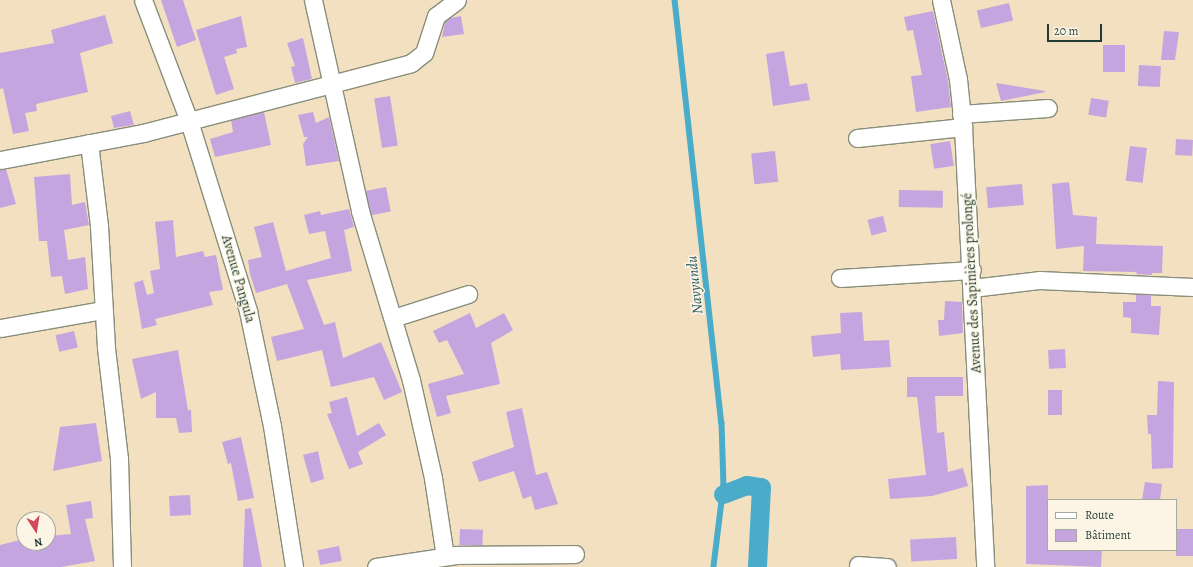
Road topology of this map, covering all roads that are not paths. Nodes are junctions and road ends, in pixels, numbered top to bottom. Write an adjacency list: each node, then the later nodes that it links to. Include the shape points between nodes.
1 (143, 0): 8 (street, Avenue Pangula)
2 (313, 0): 5 (street)
3 (457, 0): 5 (street, via 436,16 424,53 416,60)
4 (941, 0): 7 (street, Avenue des Sapinières prolongé, via 958,79)
5 (330, 86): 8 (street); 18 (street, via 368,240)
6 (1048, 108): 7 (street)
7 (962, 121): 9 (street); 12 (street, Avenue des Sapinières prolongé)
8 (189, 122): 10 (street); 24 (street, Avenue Pangula, via 248,311 272,426)
9 (857, 138)
10 (88, 143): 11 (street); 17 (street, via 99,226)
11 (0, 160)
12 (972, 270): 13 (street); 15 (street, Avenue des Sapinières prolongé)
13 (840, 278)
14 (1193, 287): 15 (street, via 1039,280)
15 (972, 288): 27 (street, Avenue des Sapinières prolongé)
16 (468, 294): 18 (street)
17 (103, 310): 19 (street); 23 (street, via 119,459)
18 (393, 318): 21 (street, via 411,380 433,478)
19 (0, 328)
20 (575, 554): 21 (street)
21 (445, 556): 25 (street)
22 (858, 565): 26 (street)
23 (122, 567)
24 (294, 567)
25 (376, 567)
26 (887, 567)
27 (985, 567)

